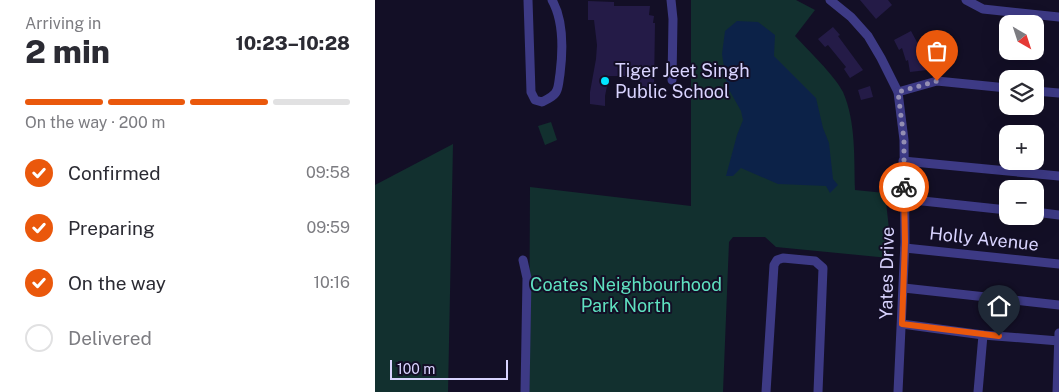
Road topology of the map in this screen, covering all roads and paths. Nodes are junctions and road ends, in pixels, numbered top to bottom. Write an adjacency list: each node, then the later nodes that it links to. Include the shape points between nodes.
1 (528, 0): 5 (street, via 531,92 535,100 542,102 558,89 562,42)
2 (671, 0): 7 (street)
3 (830, 0): 9 (street, Yates Drive, via 867,36)
4 (966, 0): 6 (street, via 983,9)
5 (554, 4)
6 (1059, 17)
7 (673, 80)
8 (999, 87): 9 (street, via 937,81)
9 (898, 92): 12 (street, Yates Drive, via 904,140)
10 (1044, 92): 11 (street)
11 (1059, 93)
12 (903, 161): 13 (street); 14 (street, Yates Drive)
13 (1059, 176)
14 (904, 199): 15 (street); 18 (street, Yates Drive)
15 (999, 209)
16 (1044, 213): 17 (street)
17 (1059, 215)
18 (905, 248): 20 (street, Holly Avenue); 21 (street, Yates Drive)
19 (523, 260): 27 (street, via 527,278)
20 (1059, 264)
21 (904, 288): 22 (street); 23 (street, Yates Drive)
22 (1059, 305)
23 (902, 324): 25 (street); 30 (street, Yates Drive)
24 (1059, 333): 26 (street)
25 (983, 335): 26 (street); 31 (street)
26 (1059, 341): 32 (street)
27 (525, 392)
28 (766, 392): 29 (street, via 774,265 783,258 815,261 823,268)
29 (817, 392)
30 (898, 392)
31 (978, 392)
32 (1057, 392)

